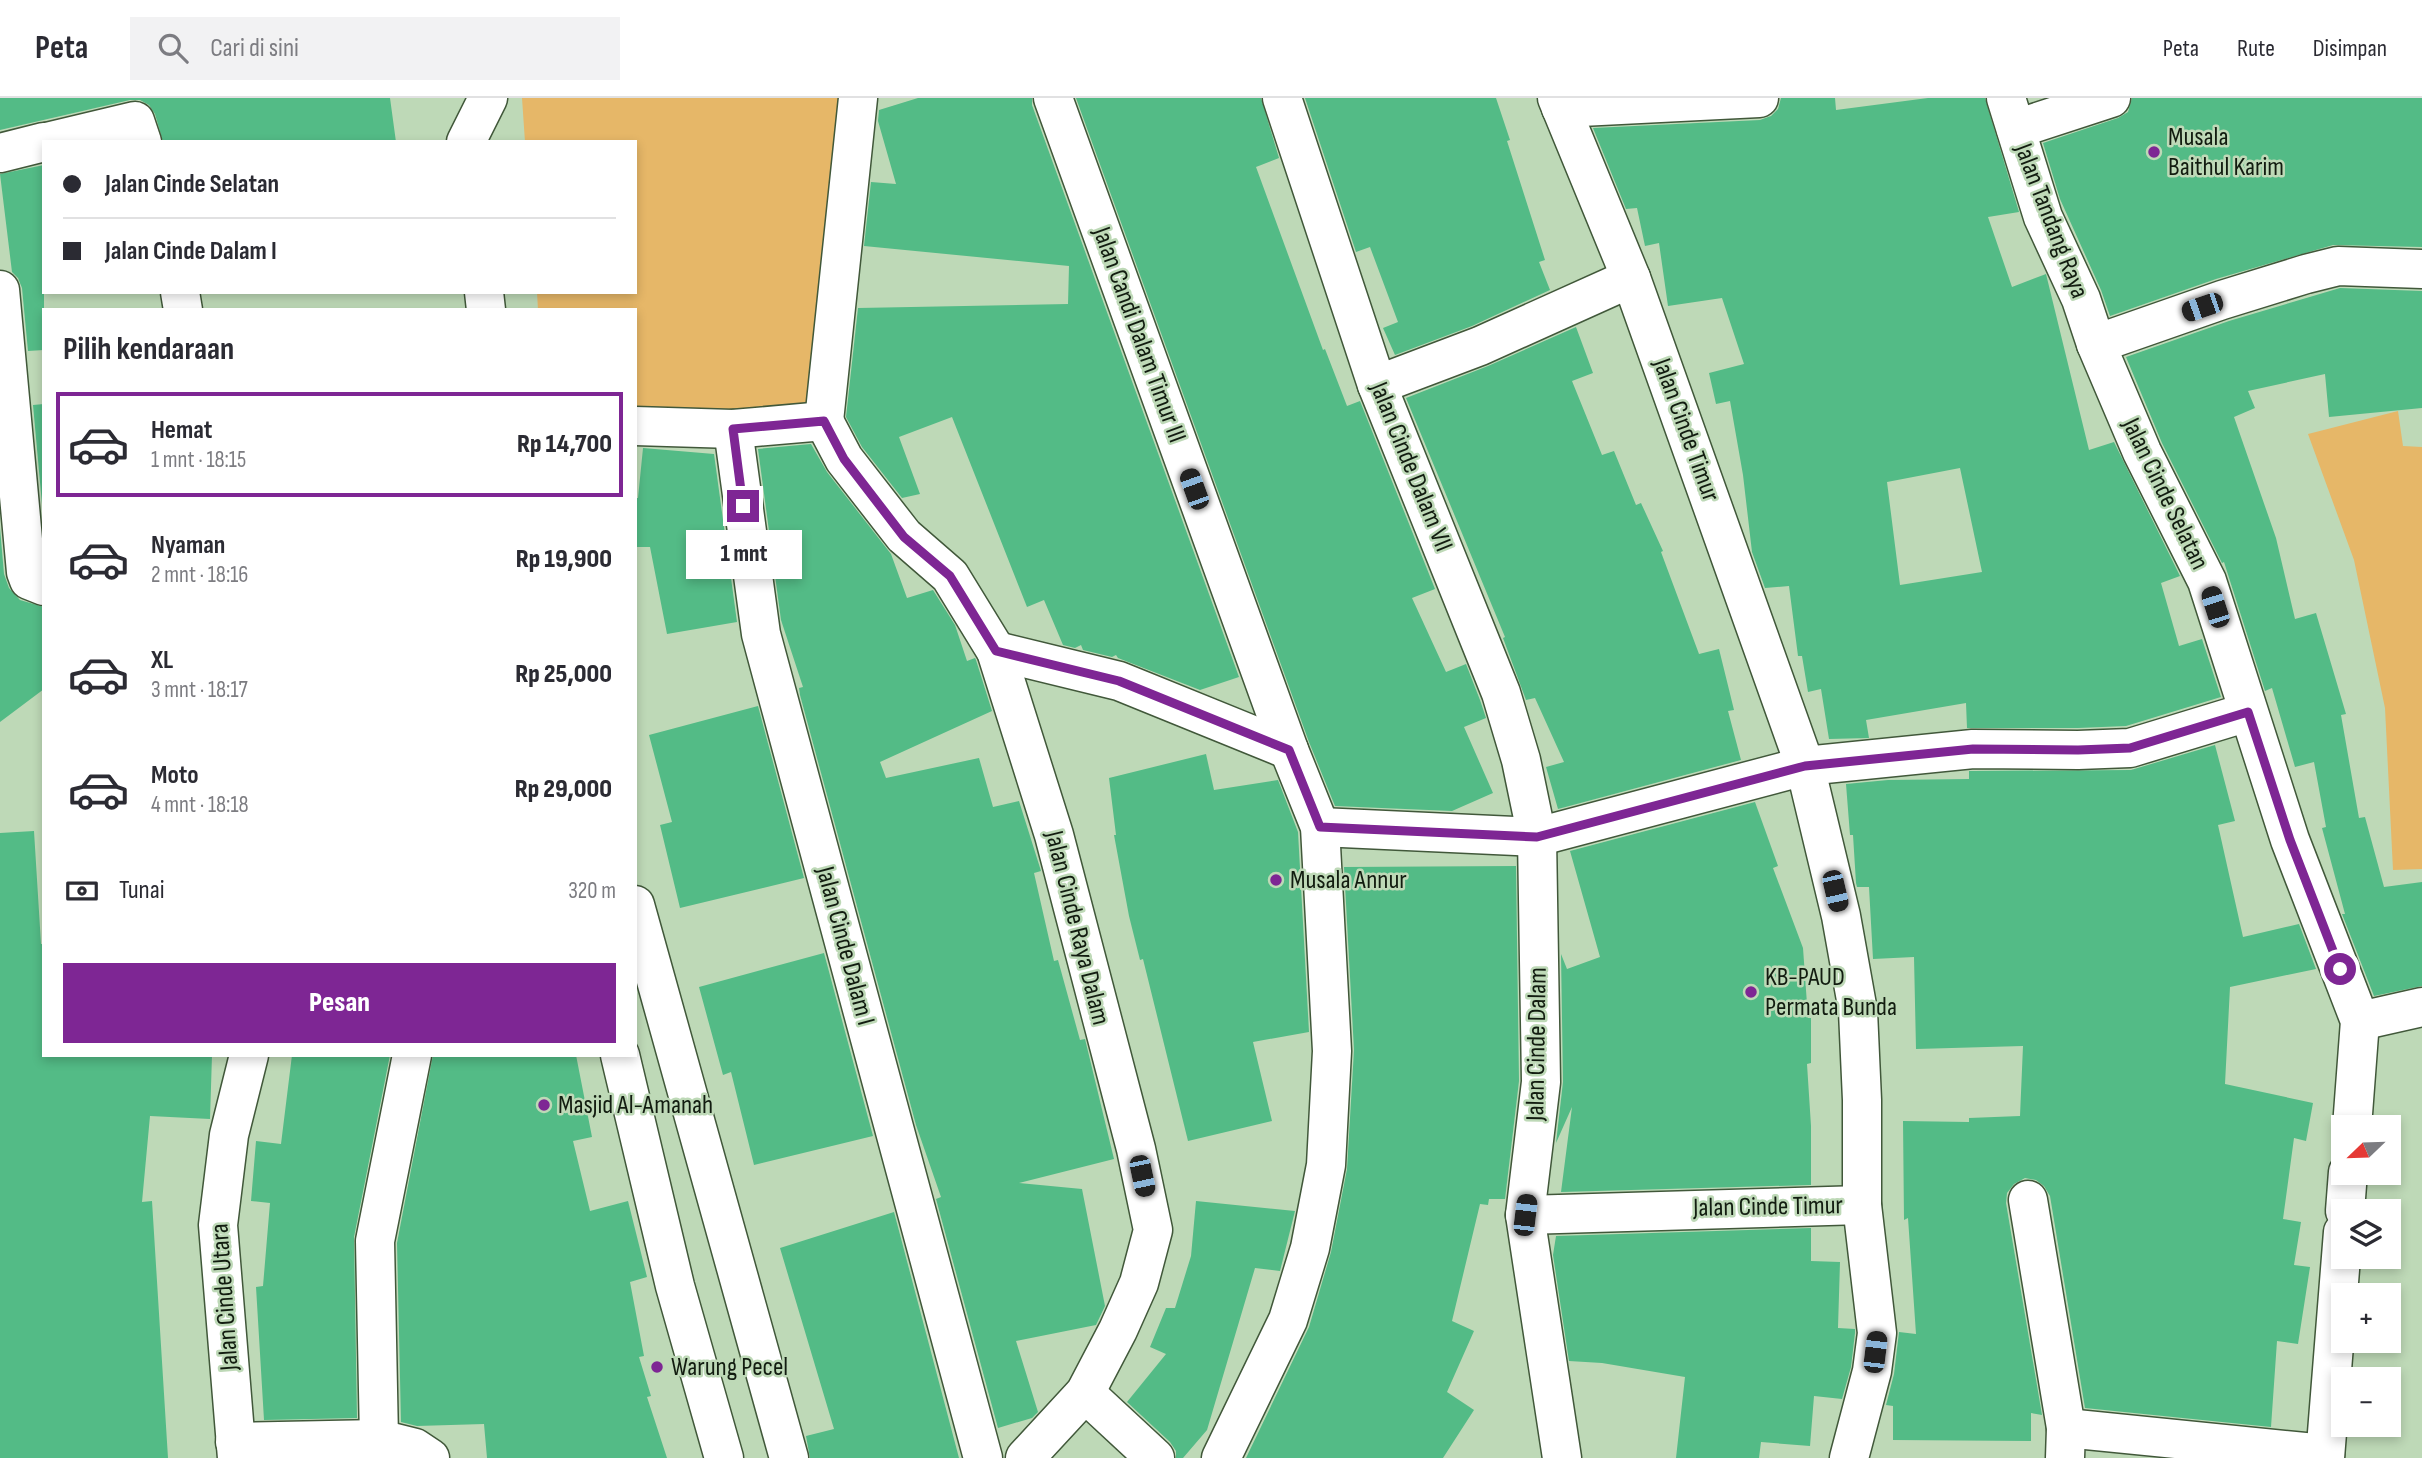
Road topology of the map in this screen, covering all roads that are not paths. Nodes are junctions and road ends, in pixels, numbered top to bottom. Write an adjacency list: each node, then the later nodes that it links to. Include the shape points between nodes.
1 (458, 98): 12 (street)
2 (488, 98): 13 (street)
3 (858, 98): 21 (street)
4 (1053, 98): 27 (street, Jalan Candi Dalam Timur III)
5 (1282, 98): 20 (street, Jalan Cinde Dalam VII)
6 (1759, 98): 8 (street)
7 (2111, 98): 9 (street)
8 (1559, 103): 17 (street, Jalan Cinde Timur)
9 (2011, 114): 19 (street, Jalan Tandang Raya, via 2043,217)
10 (139, 120): 11 (street)
11 (54, 140)
12 (466, 140)
13 (467, 140)
14 (42, 143): 15 (street)
15 (0, 153)
16 (2422, 270): 19 (street, via 2338,266)
17 (1631, 278): 20 (street, via 1480,346); 28 (street, Jalan Cinde Timur)
18 (0, 290): 24 (street, via 26,572 29,580)
19 (2096, 344): 26 (street, Jalan Cinde Selatan, via 2142,452 2207,581)
20 (1377, 385): 30 (street, Jalan Cinde Dalam VII, via 1501,693)
21 (824, 421): 23 (street); 25 (street, Jalan Cinde Raya Dalam, via 844,459 904,537 950,576)
22 (637, 426): 23 (street)
23 (733, 429): 50 (street, Jalan Cinde Dalam I, via 761,634)
24 (42, 585)
25 (996, 651): 27 (street, via 1119,681); 42 (street, Jalan Cinde Raya Dalam, via 1054,835 1153,1230 1139,1283)
26 (2248, 712): 28 (street, via 2130,748 1973,749); 33 (street, Jalan Cinde Selatan, via 2290,840)
27 (1289, 750): 29 (street, Jalan Candi Dalam Timur III)
28 (1805, 766): 30 (street); 39 (street, Jalan Cinde Timur, via 1858,1011 1863,1100)
29 (1320, 827): 30 (street); 53 (street, Jalan Candi Dalam Timur III, via 1332,1051 1326,1164 1310,1248 1288,1320)
30 (1537, 837): 40 (street, Jalan Cinde Dalam, via 1541,1082)
31 (637, 912): 49 (street)
32 (2422, 1007): 33 (street)
33 (2360, 1021): 37 (street, Jalan Cinde Selatan)
34 (248, 1057): 45 (street, Jalan Cinde Utara, via 229,1135 218,1225)
35 (412, 1057): 43 (street, via 375,1241)
36 (620, 1057): 48 (street, via 675,1286)
37 (2353, 1115)
38 (2028, 1200): 44 (street)
39 (1861, 1205): 40 (street, Jalan Cinde Timur); 55 (street, via 1877,1333)
40 (1525, 1215): 54 (street, Jalan Cinde Dalam)
41 (2340, 1269): 46 (street)
42 (1085, 1393): 51 (street, Jalan Cinde Raya Dalam); 52 (street)
43 (379, 1439): 45 (street); 47 (street, via 415,1448)
44 (2066, 1443): 46 (street)
45 (236, 1450)
46 (2325, 1456)
47 (430, 1458)
48 (724, 1458)
49 (789, 1458)
50 (983, 1458)
51 (1025, 1458)
52 (1155, 1458)
53 (1221, 1458)
54 (1562, 1458)
55 (1849, 1458)

